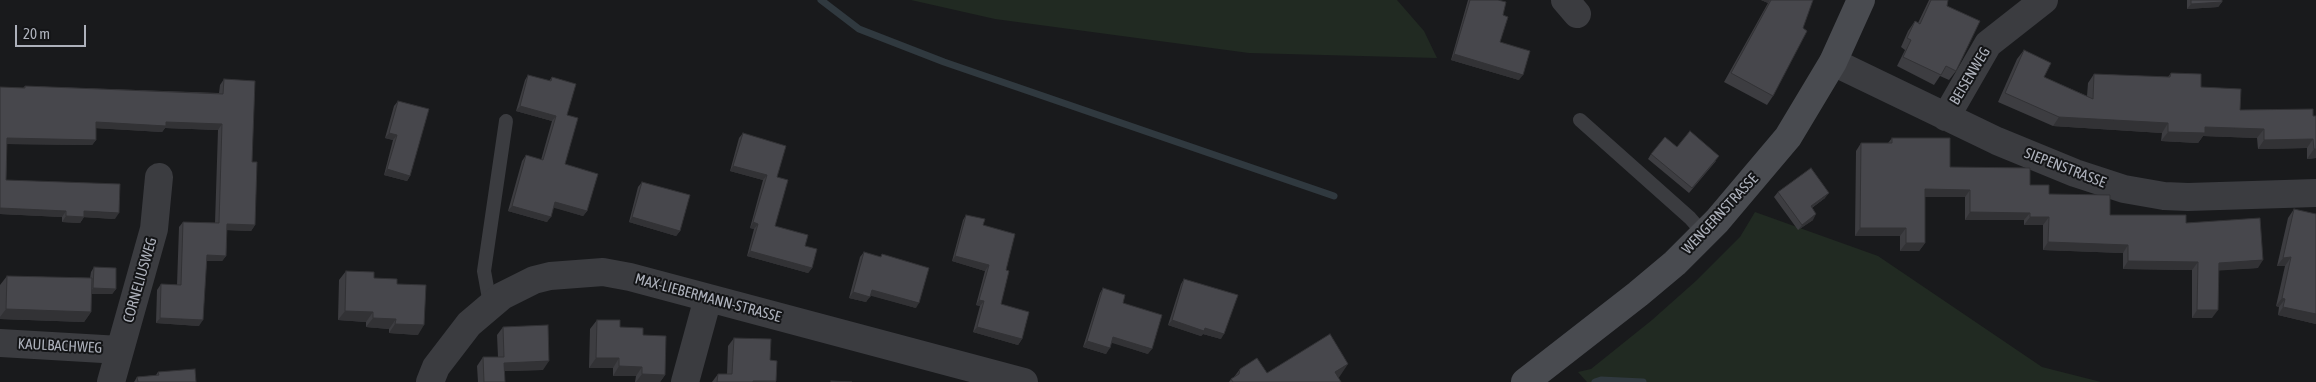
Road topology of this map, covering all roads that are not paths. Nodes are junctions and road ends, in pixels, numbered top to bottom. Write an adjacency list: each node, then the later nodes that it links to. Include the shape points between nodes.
1 (1861, 0): 3 (main road, WENGERNSTRASSE)
2 (2044, 0): 4 (street, BEISENWEG, via 1988,44)
3 (1833, 62): 4 (street, SIEPENSTRASSE); 9 (main road, WENGERNSTRASSE, via 1788,137)
4 (1946, 117): 8 (street, SIEPENSTRASSE, via 2045,162 2144,194 2188,197)
5 (1580, 120): 9 (lane)
6 (506, 121): 11 (lane, via 484,271)
7 (159, 177): 13 (street, CORNELIUSWEG, via 154,229)
8 (2316, 193)
9 (1704, 234): 19 (main road, WENGERNSTRASSE, via 1638,294)
10 (708, 298): 11 (street, MAX-LIEBERMANN-STRASSE, via 630,276 603,272 534,280); 14 (street, MAX-LIEBERMANN-STRASSE); 17 (street)
11 (490, 304): 16 (street, MAX-LIEBERMANN-STRASSE, via 451,346)
12 (0, 343): 13 (street, KAULBACHWEG)
13 (120, 350): 15 (street, CORNELIUSWEG)
14 (940, 372): 18 (street, MAX-LIEBERMANN-STRASSE)
15 (111, 382)
16 (430, 382)
17 (685, 382)
18 (1024, 382)
19 (1524, 382)

